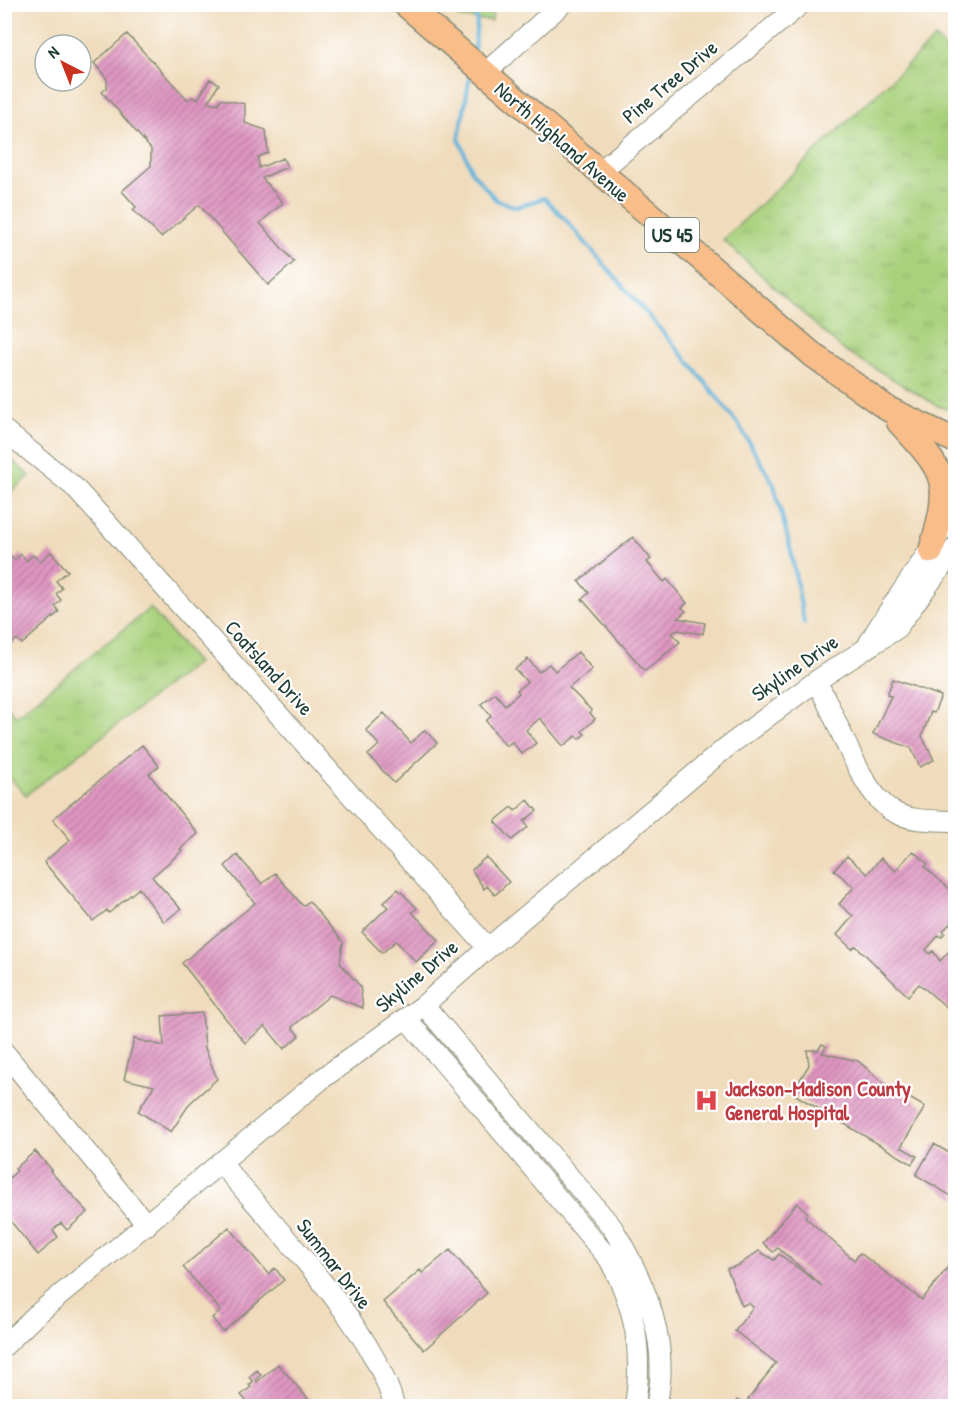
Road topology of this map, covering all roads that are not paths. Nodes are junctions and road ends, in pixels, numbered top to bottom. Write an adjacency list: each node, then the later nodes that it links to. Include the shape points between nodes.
1 (405, 4): 4 (main road, North Highland Avenue / US 45)
2 (562, 4): 4 (street)
3 (801, 4): 5 (street, Pine Tree Drive)
4 (484, 74): 5 (main road, North Highland Avenue / US 45)
5 (598, 173): 6 (main road, North Highland Avenue / US 45, via 813,355)
6 (888, 409): 8 (main road, North Highland Avenue / US 45); 11 (main road, via 939,469 942,513)
7 (4, 430): 15 (street, Coatsland Drive, via 59,474 104,520)
8 (956, 441)
9 (956, 500): 11 (street, Skyline Drive)
10 (956, 547): 12 (street, Skyline Drive, via 896,628)
11 (931, 550): 12 (street, Skyline Drive, via 883,617)
12 (865, 650): 13 (street, Skyline Drive)
13 (816, 681): 14 (street, via 874,793 892,811 912,818); 15 (street, Skyline Drive, via 728,747)
14 (956, 821)
15 (488, 948): 16 (street, Skyline Drive)
16 (424, 1005): 17 (street, Skyline Drive); 24 (street, via 612,1227 630,1258 647,1294 661,1357)
17 (406, 1018): 19 (street, Skyline Drive, via 323,1078); 23 (street, via 609,1259 624,1288 637,1336 640,1370)
18 (4, 1052): 20 (street)
19 (220, 1162): 20 (street, Skyline Drive); 22 (street, Summar Drive, via 341,1308 375,1360)
20 (147, 1225): 21 (street, Skyline Drive)
21 (4, 1346)
22 (394, 1407)
23 (635, 1407)
24 (656, 1407)

